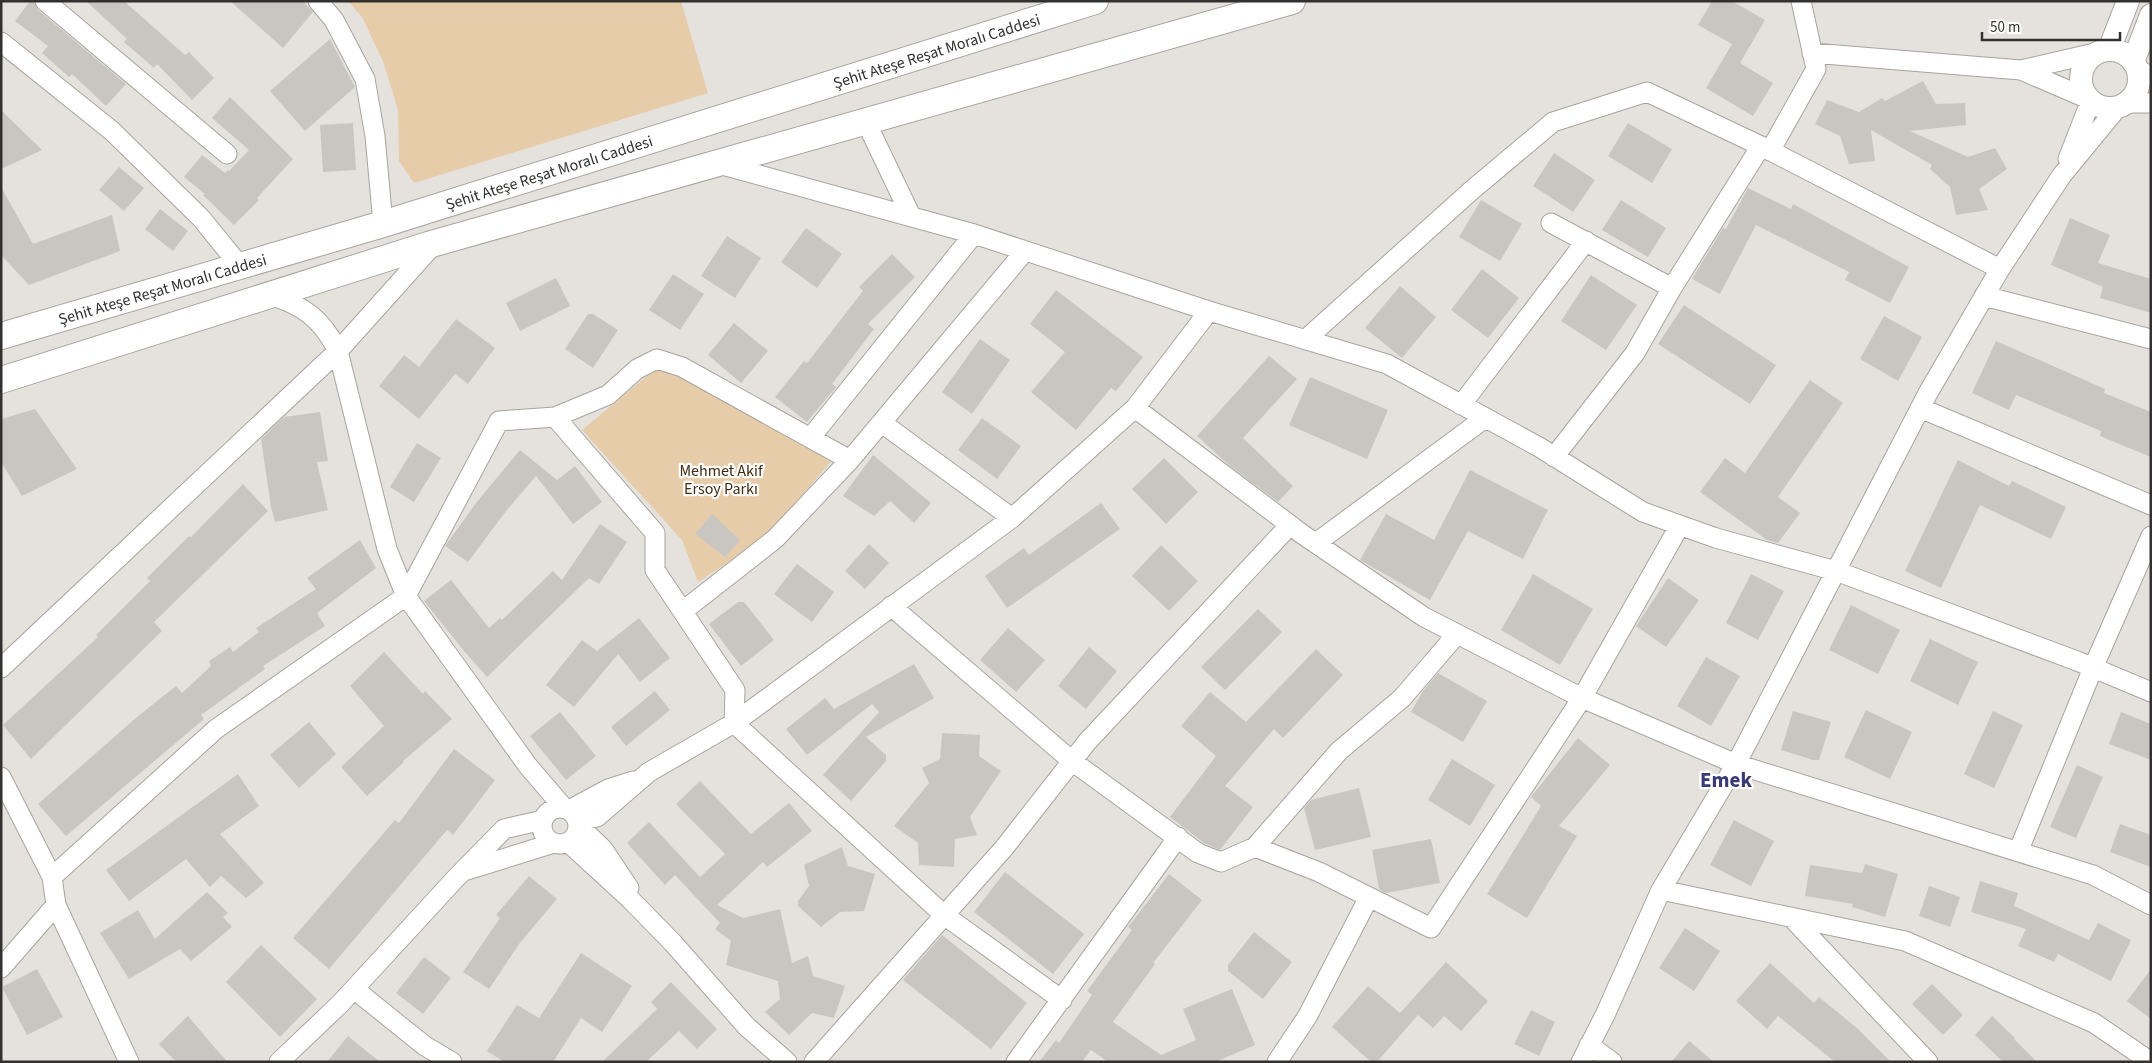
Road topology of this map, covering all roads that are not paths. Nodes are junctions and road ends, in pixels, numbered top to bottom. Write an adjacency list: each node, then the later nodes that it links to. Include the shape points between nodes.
1 (45, 1): 18 (street)
2 (318, 1): 23 (street, via 334,20 365,78)
3 (1292, 1): 16 (main road)
4 (1802, 1): 10 (street)
5 (2128, 1): 9 (street)
6 (1093, 2): 23 (main road, Şehit Ateşe Reşat Moralı Caddesi)
7 (2151, 16): 11 (street)
8 (1, 42): 28 (street, via 112,131 201,218)
9 (2104, 51): 11 (street, via 2118,51); 12 (street); 13 (street, via 2091,57 2082,74 2082,83)
10 (1812, 53): 12 (street); 17 (street, via 1816,69)
11 (2141, 69): 15 (street, via 2133,96)
12 (2021, 70): 13 (street)
13 (2091, 100): 15 (street, via 2099,106); 20 (street)
14 (2151, 104): 15 (street)
15 (2122, 105): 20 (street)
16 (866, 122): 19 (main road); 21 (street)
17 (1765, 148): 29 (street); 30 (street); 36 (street, via 1647,92 1553,122)
18 (227, 154)
19 (719, 164): 21 (street); 26 (main road)
20 (2062, 175): 29 (street)
21 (911, 216): 24 (street)
22 (1551, 223): 25 (street)
23 (383, 224): 28 (main road, Şehit Ateşe Reşat Moralı Caddesi)
24 (974, 234): 27 (street); 45 (street)
25 (1586, 241): 30 (street); 39 (street)
26 (434, 243): 31 (main road); 37 (street)
27 (1025, 251): 33 (street); 44 (street)
28 (240, 266): 34 (main road, Şehit Ateşe Reşat Moralı Caddesi)
29 (2000, 269): 32 (street)
30 (1672, 288): 46 (street, via 1635,354)
31 (269, 295): 37 (street, via 308,311); 38 (main road)
32 (1984, 296): 35 (street); 41 (street)
33 (1209, 311): 36 (street); 40 (street)
34 (1, 336)
35 (2151, 339)
36 (1305, 340): 39 (street, via 1387,364)
37 (338, 351): 55 (street, via 387,549); 59 (street)
38 (1, 380)
39 (1461, 405): 43 (street)
40 (1135, 408): 49 (street); 50 (street)
41 (1920, 408): 48 (street); 54 (street)
42 (555, 417): 45 (street, via 608,395 637,369 657,359 682,367); 55 (street, via 499,421); 57 (street, via 656,533 655,570)
43 (1486, 418): 46 (street); 53 (street)
44 (882, 423): 47 (street); 49 (street)
45 (811, 437): 47 (street)
46 (1554, 457): 51 (street, via 1643,512)
47 (850, 460): 57 (street, via 775,539)
48 (2151, 505)
49 (1012, 518): 56 (street)
50 (1290, 525): 53 (street); 64 (street)
51 (1680, 526): 54 (street); 62 (street)
52 (2151, 536): 60 (street)
53 (1316, 543): 58 (street, via 1424,617)
54 (1836, 571): 60 (street); 65 (street)
55 (406, 596): 67 (street); 73 (street, via 216,729)
56 (891, 606): 63 (street); 64 (street)
57 (683, 612): 63 (street, via 735,690)
58 (1457, 634): 62 (street); 70 (street, via 1402,698 1339,750)
59 (1, 668)
60 (2093, 668): 61 (street); 71 (street)
61 (2151, 692)
62 (1582, 698): 65 (street); 75 (street, via 1430,928)
63 (734, 723): 67 (street, via 645,775 596,817); 78 (street)
64 (1072, 761): 68 (street); 78 (street, via 1004,848)
65 (1736, 764): 71 (street); 74 (street)
66 (1, 777): 73 (street)
67 (563, 816): 69 (street, via 574,838); 69 (street, via 543,834); 72 (street, via 504,830); 79 (street, via 603,849)
68 (1178, 837): 70 (street, via 1198,853 1222,862); 83 (street)
69 (561, 843): 72 (street); 79 (street)
70 (1255, 847): 75 (street, via 1320,872)
71 (2018, 852): 77 (street, via 2093,875)
72 (463, 871): 82 (street)
73 (52, 877): 76 (street)
74 (1661, 890): 80 (street); 84 (street)
75 (1369, 897): 91 (street, via 1307,1017)
76 (56, 905): 81 (street); 85 (street)
77 (2151, 905)
78 (944, 915): 83 (street); 89 (street)
79 (647, 916): 88 (street, via 746,1026)
80 (1791, 918): 94 (street); 95 (street, via 1905,942 2094,1023)
81 (1, 968)
82 (354, 988): 86 (street); 87 (street, via 425,1046)
83 (1062, 1000): 90 (street)
84 (1590, 1045): 92 (street); 93 (street)
85 (129, 1062)
86 (279, 1062)
87 (452, 1062)
88 (787, 1062)
89 (814, 1062)
90 (1016, 1062)
91 (1277, 1062)
92 (1581, 1062)
93 (1612, 1062)
94 (1928, 1062)
95 (2151, 1062)

